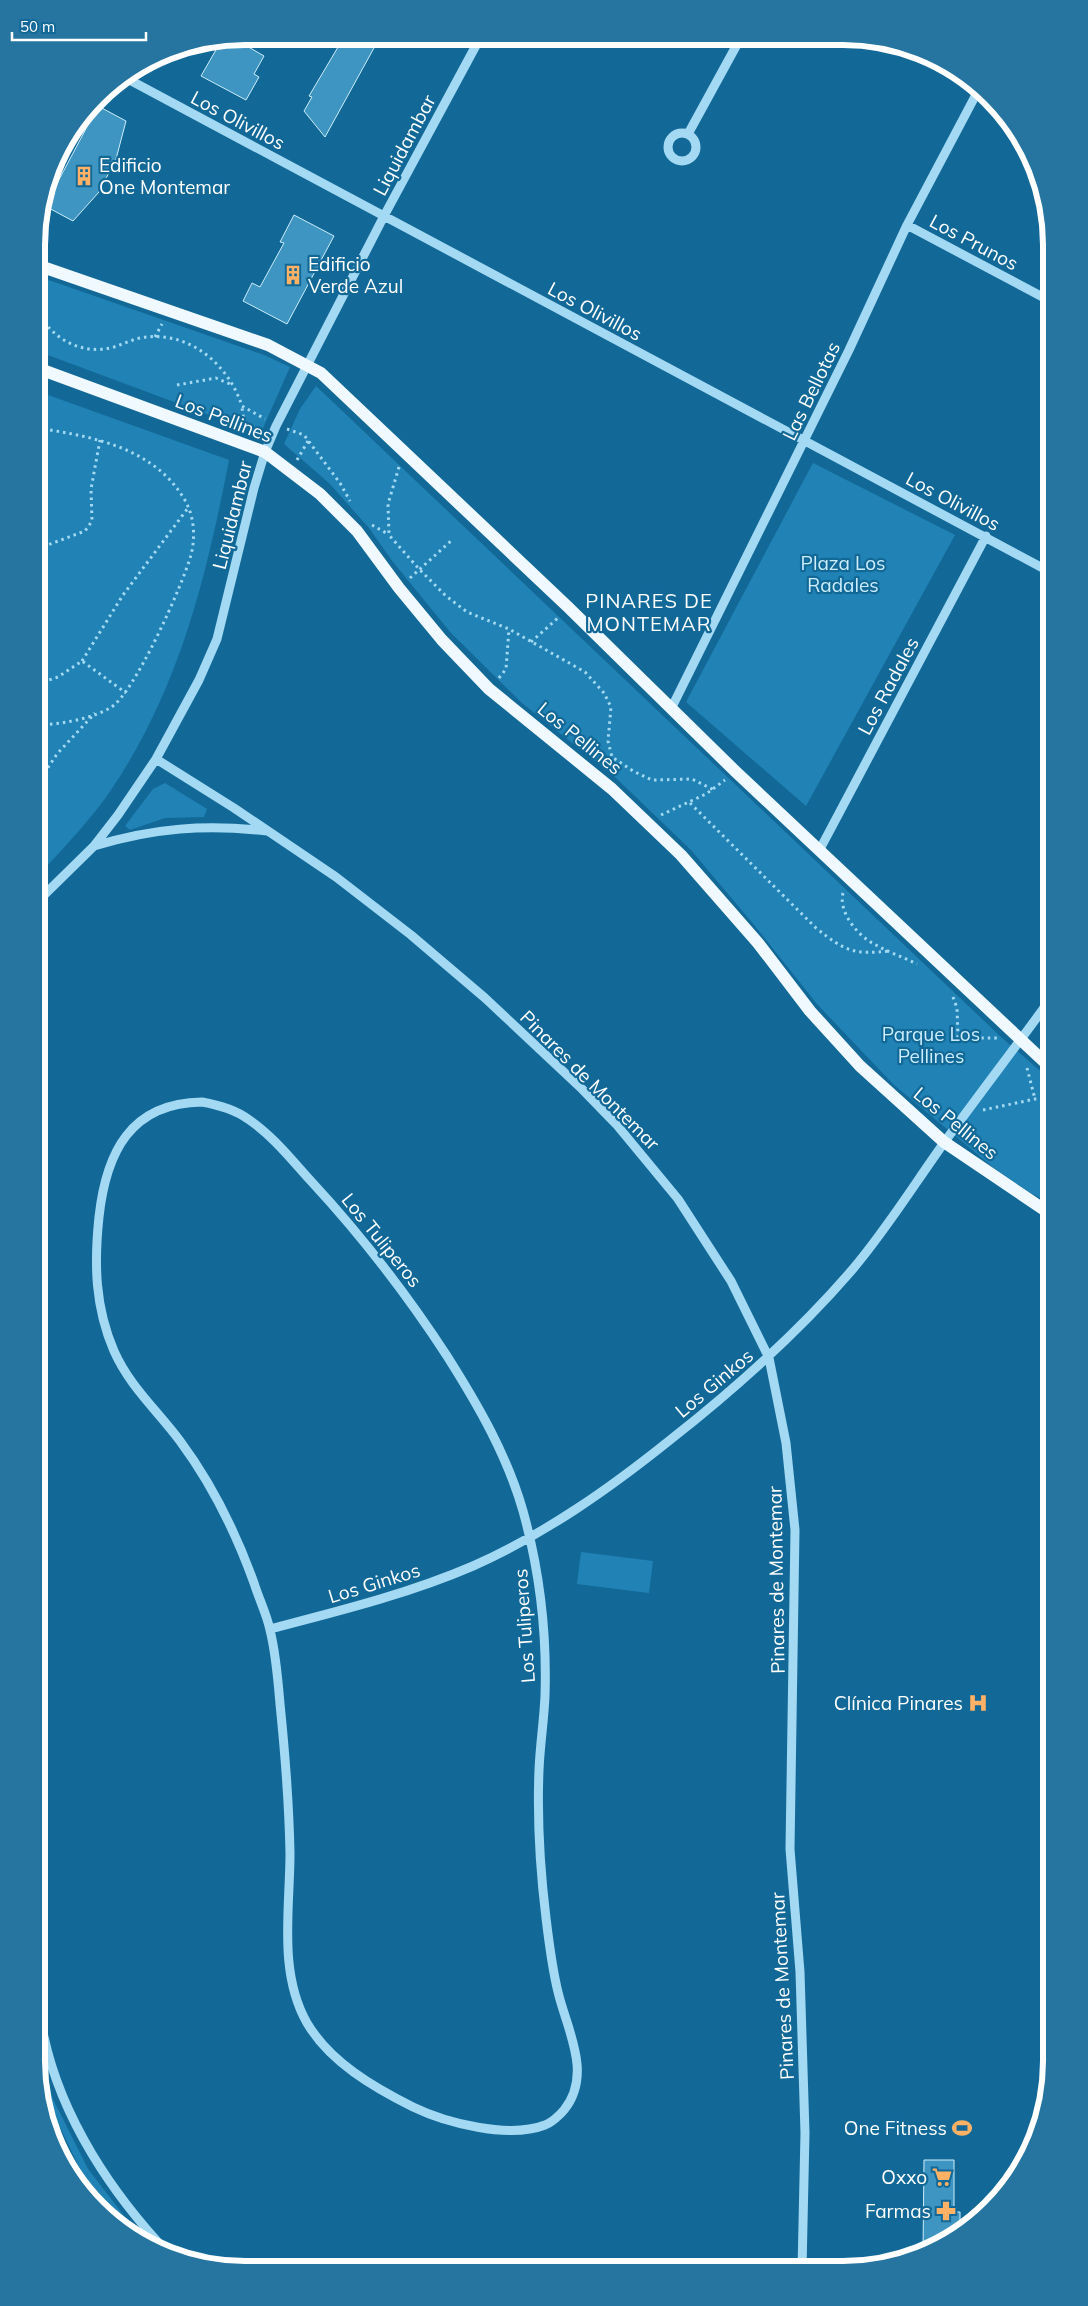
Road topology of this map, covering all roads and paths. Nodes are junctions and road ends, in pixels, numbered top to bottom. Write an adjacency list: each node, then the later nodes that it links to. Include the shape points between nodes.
1 (476, 45): 6 (street, Liquidambar)
2 (737, 45): 5 (street)
3 (131, 81): 6 (street, Los Olivillos)
4 (976, 95): 7 (street, Las Bellotas)
5 (688, 134)
6 (384, 216): 11 (street, Liquidambar); 21 (street, Los Olivillos)
7 (907, 224): 9 (street, Los Prunos); 21 (street, Las Bellotas)
8 (45, 267): 11 (main road, via 268,345)
9 (1043, 297)
10 (45, 322): 14 (path, via 53,333 89,349 108,348 140,338 185,342 211,357)
11 (308, 365): 16 (street, Liquidambar); 23 (main road, via 327,378)
12 (45, 371): 19 (main road, Los Pellines)
13 (177, 385): 14 (path, via 216,378)
14 (232, 385): 15 (path)
15 (242, 406): 16 (path); 19 (path, via 244,423)
16 (276, 426): 20 (path, via 304,435); 22 (street, Liquidambar)
17 (45, 430): 18 (path)
18 (100, 440): 26 (path, via 149,462 168,477 184,497); 31 (path, via 91,489 92,521 85,531)
19 (234, 440): 22 (main road, Los Pellines)
20 (308, 441): 24 (path); 25 (path)
21 (804, 442): 29 (street, Los Olivillos); 42 (street, Las Bellotas)
22 (265, 452): 24 (main road, Los Pellines); 45 (street, Liquidambar, via 218,638)
23 (405, 452): 28 (path, via 394,477 388,504); 35 (main road)
24 (291, 470): 34 (main road, Los Pellines, via 357,531)
25 (351, 503)
26 (188, 508): 38 (path, via 123,595); 41 (path, via 194,522 191,554 170,606)
27 (364, 520): 28 (path)
28 (389, 535): 33 (path)
29 (986, 536): 32 (street, Los Olivillos); 53 (street, Los Radales)
30 (452, 540): 33 (path)
31 (45, 546)
32 (1043, 568)
33 (420, 570): 34 (path); 36 (path, via 467,612)
34 (399, 588): 40 (main road, Los Pellines)
35 (568, 607): 37 (path); 42 (main road)
36 (509, 629): 37 (path); 40 (path, via 506,669)
37 (531, 642): 48 (path, via 585,672 604,693 611,706 608,741 612,756 652,780 692,779)
38 (82, 661): 39 (path); 41 (path)
39 (45, 681)
40 (489, 689): 50 (main road, Los Pellines, via 571,754)
41 (126, 693): 43 (path, via 111,708)
42 (671, 709): 46 (main road)
43 (95, 713): 44 (path, via 63,724); 47 (path)
44 (45, 725)
45 (156, 759): 51 (street, Pinares de Montemar); 52 (street, Liquidambar)
46 (735, 771): 48 (path); 53 (main road)
47 (45, 772)
48 (714, 790): 49 (path)
49 (690, 803): 50 (path); 56 (path, via 834,942 850,951)
50 (646, 821): 64 (main road, Los Pellines, via 708,884 810,1011 860,1066)
51 (269, 832): 52 (street, Pinares de Montemar, via 225,826 170,828); 66 (street, Pinares de Montemar, via 336,877 486,998 616,1124 660,1176 705,1240 731,1281)
52 (94, 846): 55 (street, Liquidambar)
53 (819, 851): 54 (main road)
54 (848, 878): 56 (path, via 842,898 855,929 872,944); 60 (main road)
55 (45, 893)
56 (891, 951): 57 (path)
57 (919, 965)
58 (948, 991): 60 (path, via 957,1008 958,1038)
59 (1043, 1010): 60 (street, Los Ginkos)
60 (1020, 1040): 61 (main road); 63 (street, Los Ginkos)
61 (1043, 1062)
62 (1043, 1099): 63 (path)
63 (964, 1116): 64 (street, Los Ginkos)
64 (944, 1142): 65 (main road, Los Pellines); 66 (street, Los Ginkos, via 906,1200 853,1269)
65 (1043, 1209)
66 (769, 1358): 67 (street, Los Ginkos, via 614,1484); 71 (street, Pinares de Montemar, via 786,1443 795,1530 790,1849 800,1972 805,2124)
67 (530, 1538): 68 (street, Los Ginkos, via 425,1585); 68 (street, Los Tuliperos, via 506,1462 471,1394 408,1297 348,1221 279,1147 243,1115 202,1102 172,1105 158,1110 133,1127 109,1166 101,1196 96,1244 100,1306 121,1365 148,1404 180,1440 226,1517); 68 (street, Los Tuliperos, via 538,1576 545,1645 545,1700 539,1770 542,1888 553,1968 578,2065 575,2093 563,2111 546,2125 499,2130 474,2127 420,2110 382,2091 340,2061 326,2049 304,2018 289,1967 288,1795)
68 (270, 1628)
69 (45, 2043): 70 (street, via 77,2126 107,2180)
70 (155, 2239)
71 (802, 2258): 72 (street)
72 (800, 2261)

